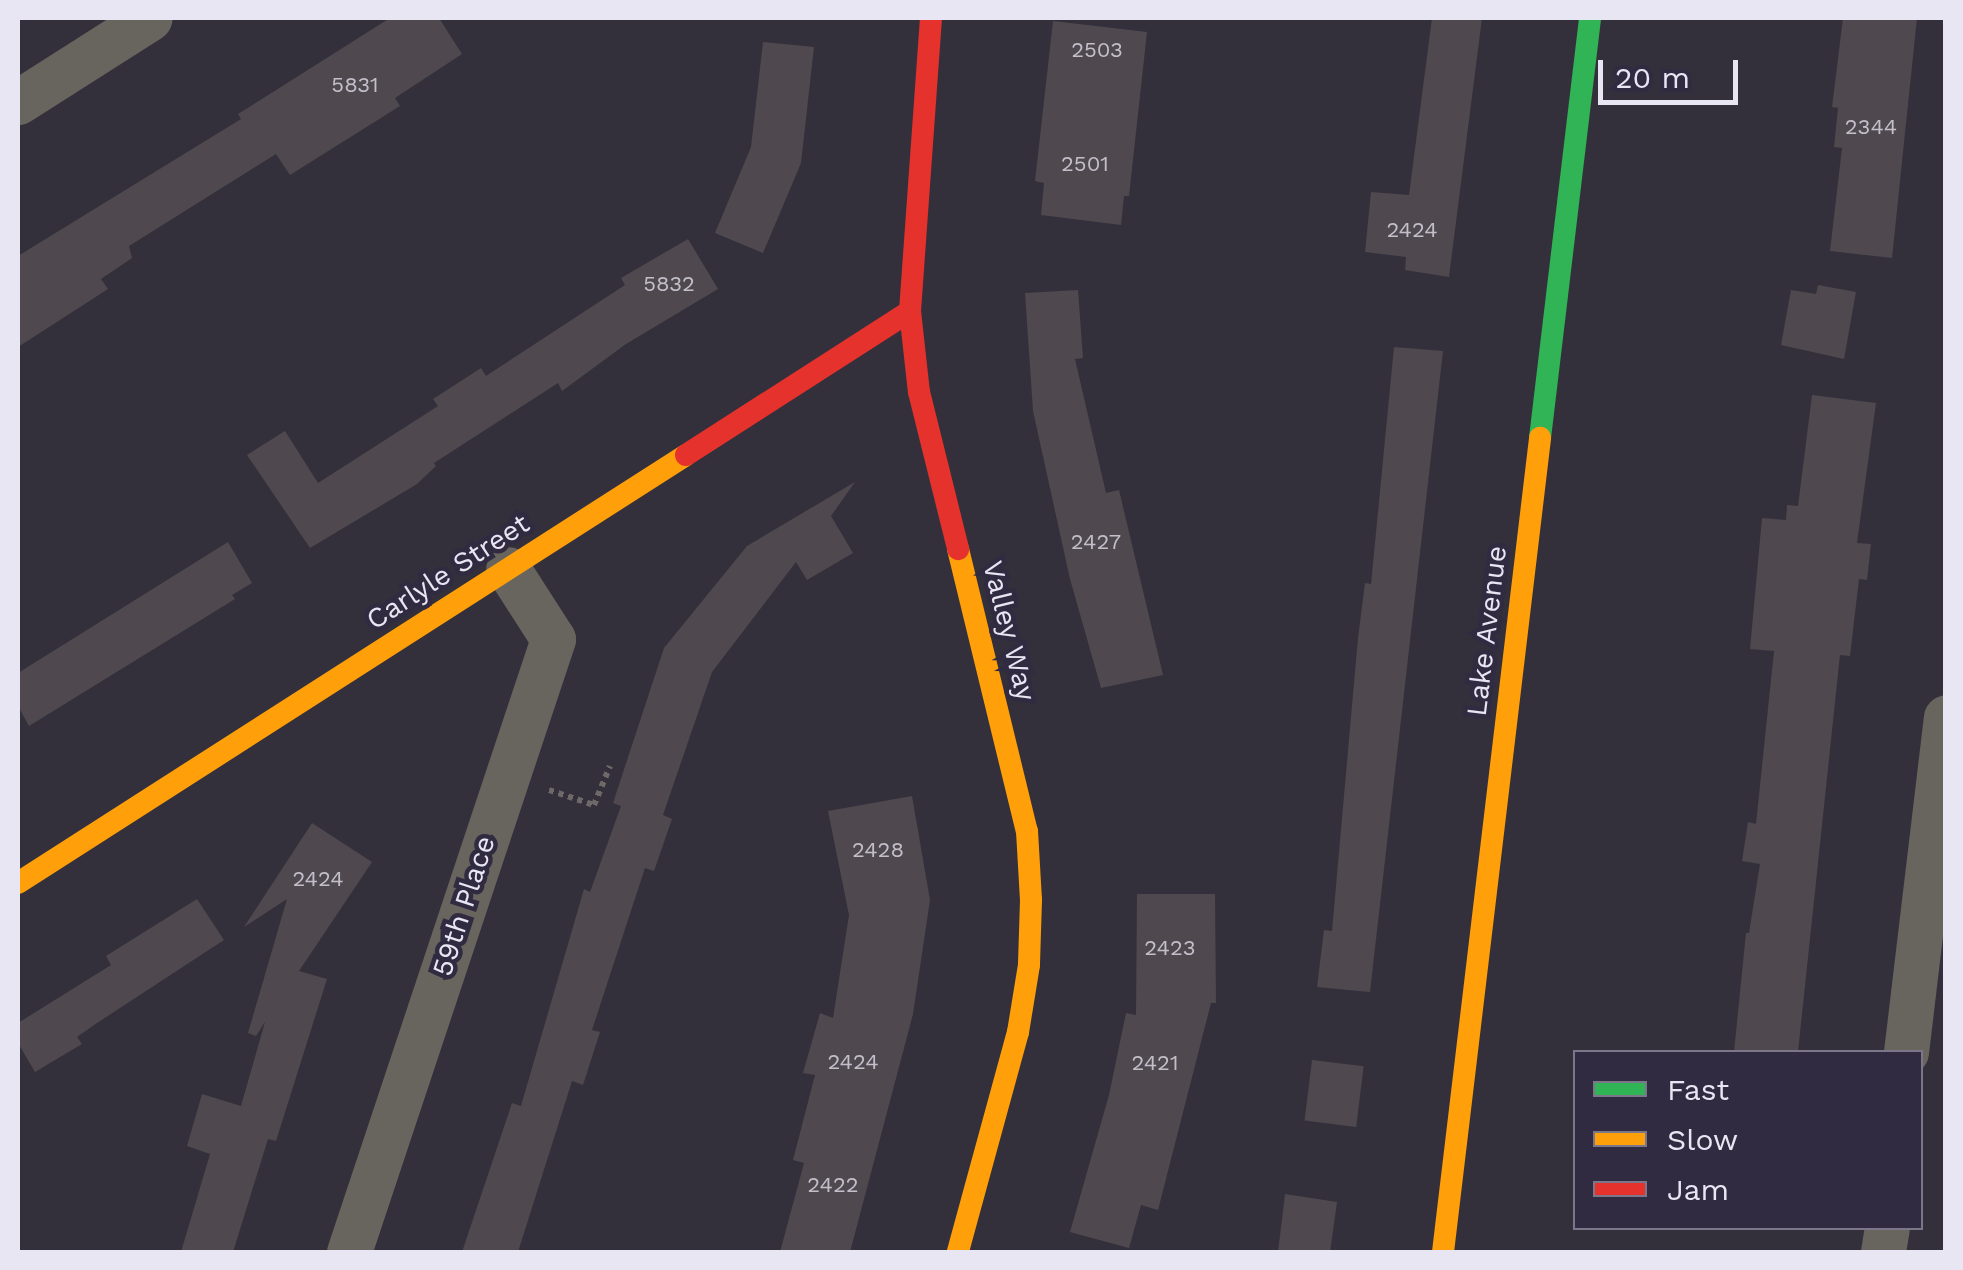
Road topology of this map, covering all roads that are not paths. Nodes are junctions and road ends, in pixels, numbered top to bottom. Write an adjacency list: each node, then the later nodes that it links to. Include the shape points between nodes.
1 (150, 18): 4 (street)
2 (931, 18): 5 (street, Valley Way)
3 (1590, 18): 12 (street, Lake Avenue)
4 (18, 102)
5 (910, 311): 6 (street, Carlyle Street); 11 (street, Valley Way, via 919,392 1026,831 1032,900 1018,1032)
6 (508, 569): 8 (street, Carlyle Street); 10 (street, 59th Place, via 553,639)
7 (1946, 717): 9 (street)
8 (18, 883)
9 (1906, 1050)
10 (349, 1252)
11 (958, 1252)
12 (1443, 1252)

